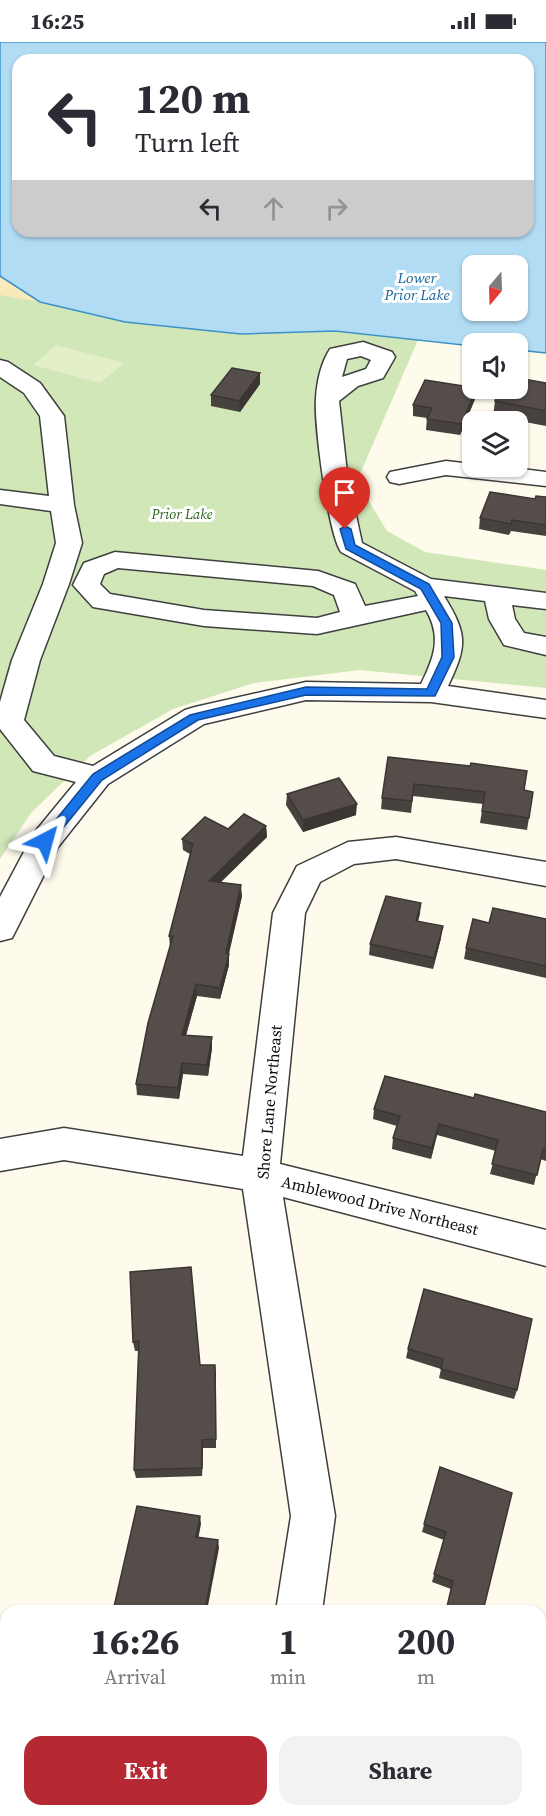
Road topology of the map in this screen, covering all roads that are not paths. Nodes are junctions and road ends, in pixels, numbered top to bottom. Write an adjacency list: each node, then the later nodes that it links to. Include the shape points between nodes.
1 (0, 366): 6 (street, via 32,388 52,416)
2 (327, 399): 2 (street, via 350,381 375,374 384,357 336,343); 7 (street, via 336,494 350,547)
3 (399, 477): 4 (street, via 446,468)
4 (546, 480)
5 (0, 497): 6 (street)
6 (62, 506): 14 (street, via 69,543 26,660 9,721 44,764)
7 (429, 594): 8 (street); 10 (street); 12 (street, via 447,623 448,657)
8 (497, 595): 9 (street); 11 (street, via 502,619 514,639)
9 (546, 601)
10 (355, 616): 10 (street, via 346,590 318,579 115,560 93,569 86,585 102,601 204,618 317,626)
11 (546, 646)
12 (431, 693): 13 (street); 14 (street, via 306,691 195,717)
13 (546, 709)
14 (97, 777): 16 (street, via 45,841)
15 (546, 874): 18 (street, Shore Lane Northeast, via 396,848 348,853 308,874 289,913)
16 (0, 929)
17 (0, 1155): 18 (street, Amblewood Drive Northeast, via 64,1144)
18 (260, 1175): 19 (street, Amblewood Drive Northeast); 20 (street, Shore Lane Northeast, via 313,1516)
19 (546, 1248)
20 (300, 1605)

